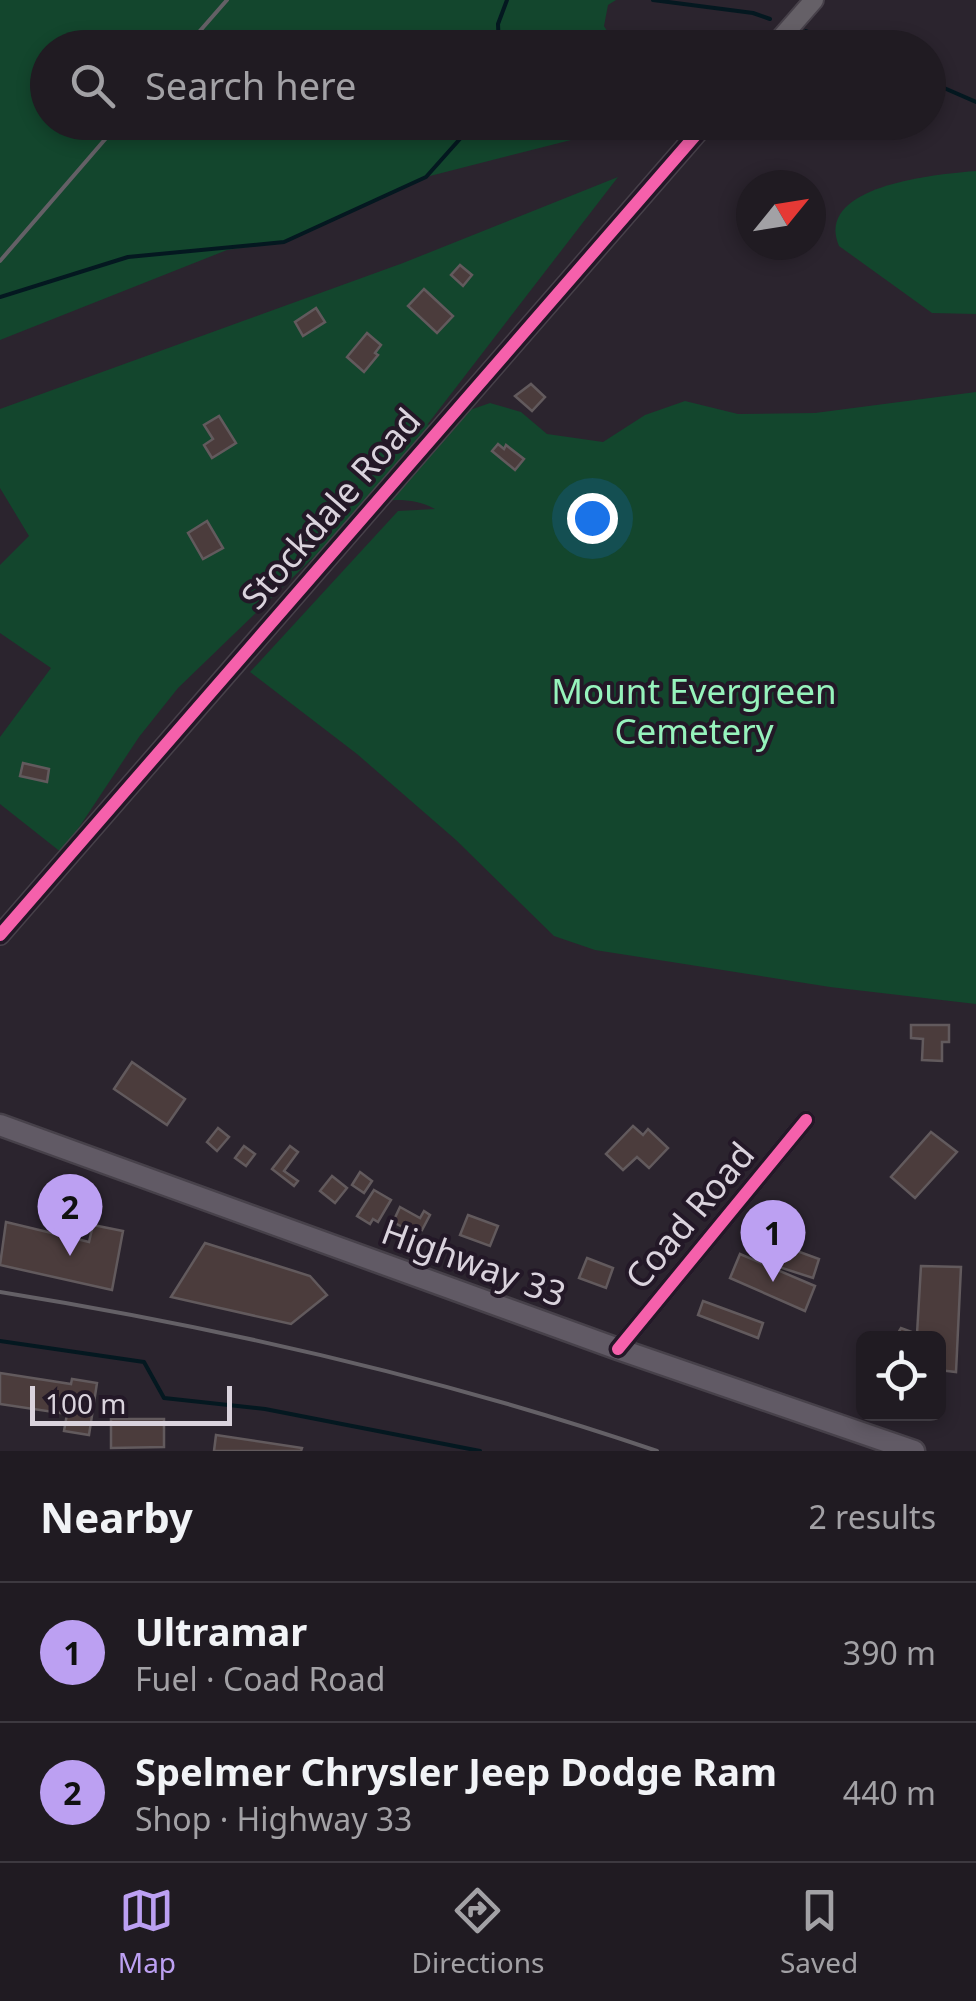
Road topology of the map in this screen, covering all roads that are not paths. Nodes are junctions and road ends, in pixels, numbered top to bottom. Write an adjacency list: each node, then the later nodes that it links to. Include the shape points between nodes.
1 (814, 0): 2 (street)
2 (788, 30)
3 (690, 140): 4 (street, Stockdale Road)
4 (0, 934)
5 (806, 1120): 7 (street, Coad Road)
6 (4, 1128): 7 (main road, Highway 33)
7 (618, 1349): 8 (main road, Highway 33)
8 (914, 1451)

